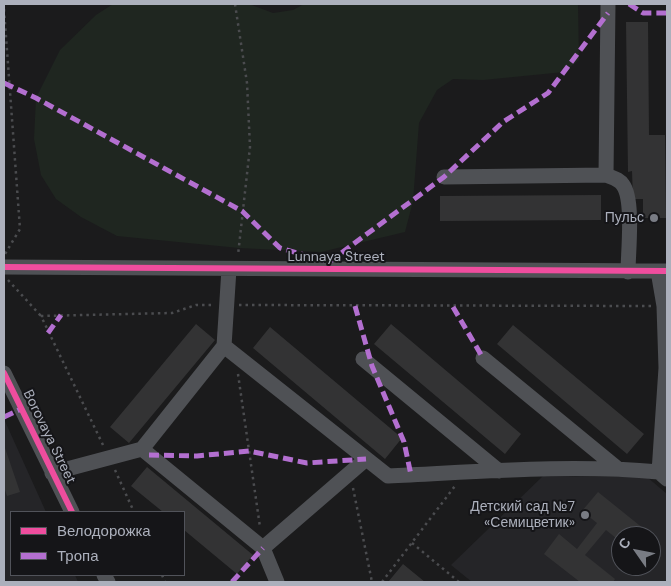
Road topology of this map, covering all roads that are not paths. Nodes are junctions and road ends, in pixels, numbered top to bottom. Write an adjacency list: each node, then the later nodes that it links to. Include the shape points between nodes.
1 (608, 4): 2 (street)
2 (606, 175): 3 (street); 7 (street, via 617,179 628,195)
3 (444, 177)
4 (4, 267): 5 (street, Lunnaya Street)
5 (233, 269): 7 (street, Lunnaya Street); 9 (street, via 226,305)
6 (663, 271): 7 (street, Lunnaya Street); 8 (street)
7 (628, 272)
8 (665, 312): 12 (street)
9 (229, 350): 14 (street); 15 (street)
10 (483, 358): 16 (street)
11 (362, 359): 17 (street)
12 (667, 369): 19 (street)
13 (4, 374): 18 (street, Borovaya Street)
14 (142, 449): 18 (street); 21 (street)
15 (366, 459): 17 (street, via 388,476); 21 (street)
16 (617, 468): 17 (street); 19 (street)
17 (499, 471)
18 (52, 473): 20 (street, Borovaya Street)
19 (663, 475)
20 (71, 511)
21 (263, 548): 22 (street)
22 (277, 582)

